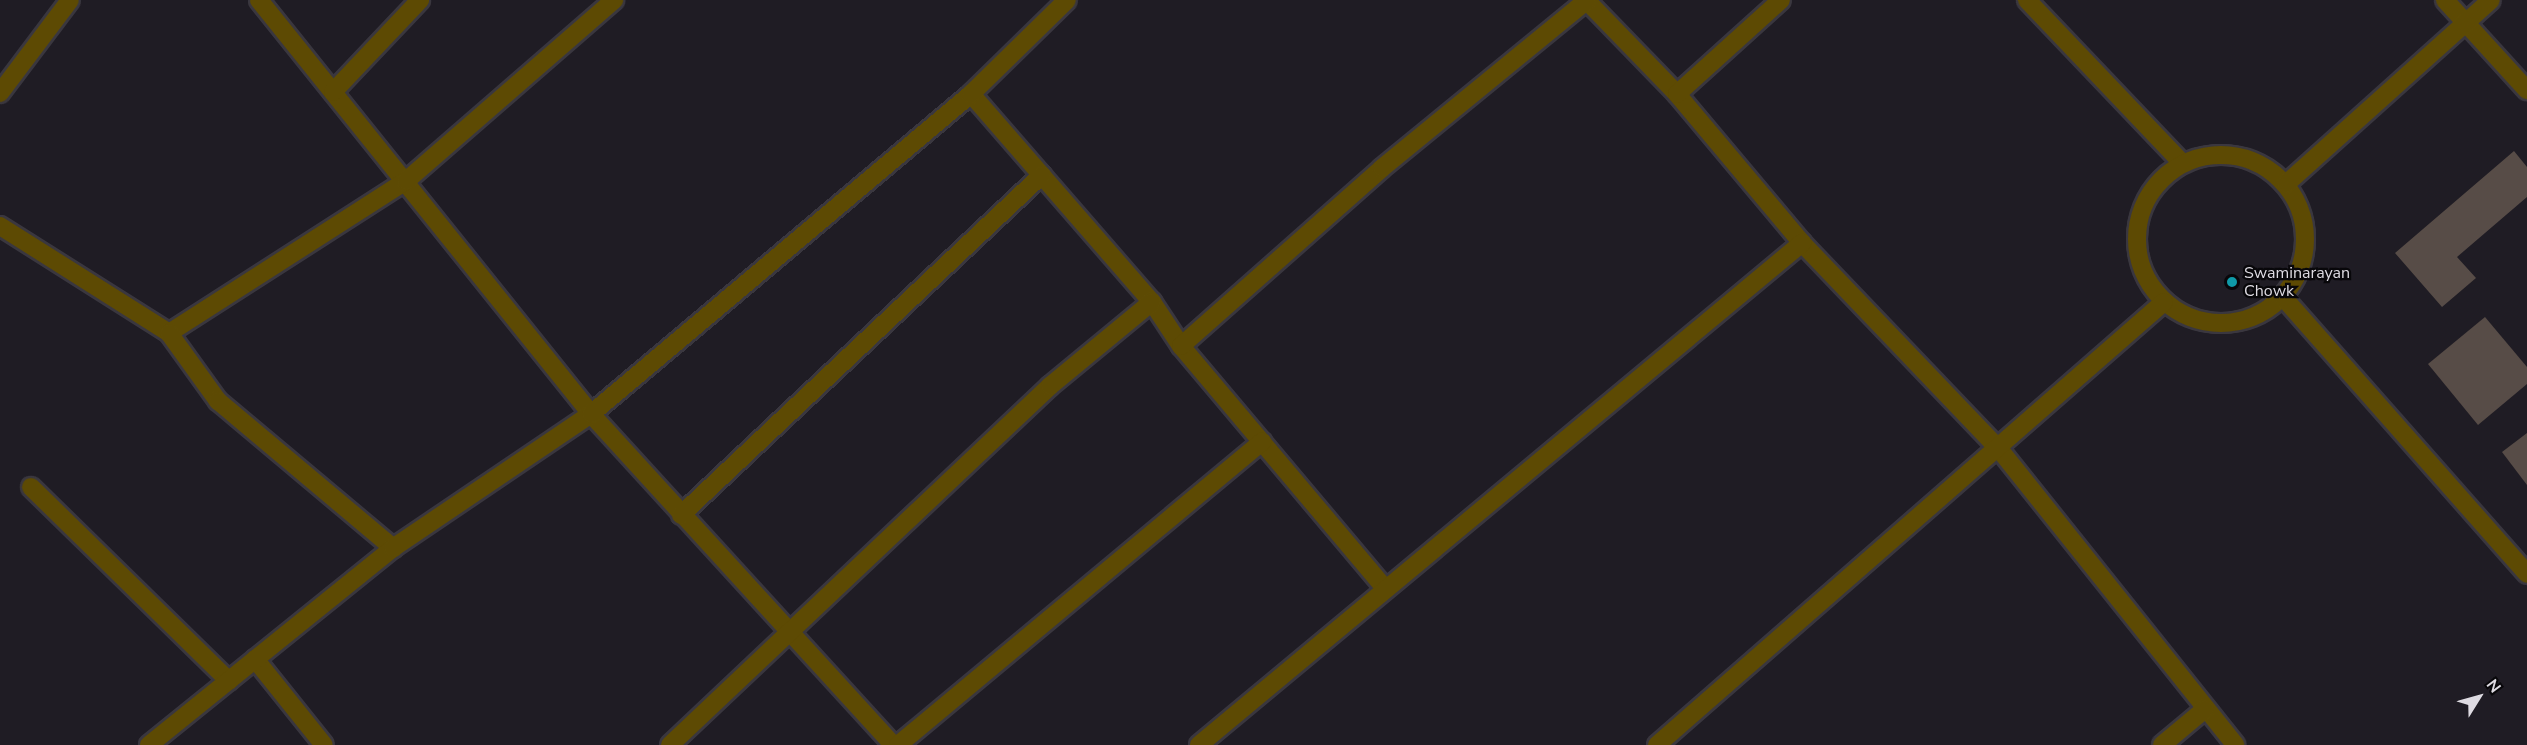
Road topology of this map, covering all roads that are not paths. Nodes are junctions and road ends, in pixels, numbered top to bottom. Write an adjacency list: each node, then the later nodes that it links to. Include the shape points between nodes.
1 (69, 0): 14 (street)
2 (259, 0): 13 (street)
3 (420, 0): 13 (street)
4 (614, 0): 19 (street)
5 (1067, 0): 15 (street)
6 (1587, 0): 16 (street); 27 (street, via 1382,168)
7 (1781, 0): 16 (street)
8 (2027, 0): 17 (street)
9 (2445, 0): 11 (street)
10 (2492, 0): 11 (street)
11 (2466, 23): 12 (street); 20 (street)
12 (2527, 90)
13 (333, 92): 19 (street)
14 (0, 93)
15 (971, 94): 18 (street); 28 (street)
16 (1677, 94): 22 (street)
17 (2182, 164): 20 (street, via 2209,155 2237,155 2264,165); 25 (street, via 2156,184 2140,212 2139,255 2145,276)
18 (1042, 175): 24 (street); 32 (street)
19 (406, 181): 26 (street); 28 (street)
20 (2286, 184): 23 (street, via 2304,216 2306,253 2293,287)
21 (0, 226): 26 (street)
22 (1802, 243): 30 (street); 35 (street)
23 (2283, 297): 25 (street, via 2266,312 2232,324 2195,321); 34 (street)
24 (1152, 302): 27 (street); 36 (street, via 1050,386)
25 (2164, 302): 30 (street)
26 (170, 333): 33 (street, via 218,401)
27 (1181, 346): 29 (street)
28 (591, 414): 32 (street); 33 (street)
29 (1262, 442): 35 (street); 44 (street)
30 (1999, 449): 39 (street); 46 (street)
31 (31, 487): 38 (street)
32 (681, 515): 36 (street)
33 (393, 548): 37 (street)
34 (2527, 574)
35 (1384, 587): 45 (street)
36 (789, 637): 42 (street); 43 (street)
37 (255, 659): 38 (street); 41 (street)
38 (229, 681): 40 (street)
39 (2205, 709): 47 (street); 48 (street)
40 (149, 745)
41 (324, 745)
42 (670, 745)
43 (894, 745)
44 (898, 745)
45 (1199, 745)
46 (1657, 745)
47 (2162, 745)
48 (2235, 745)

